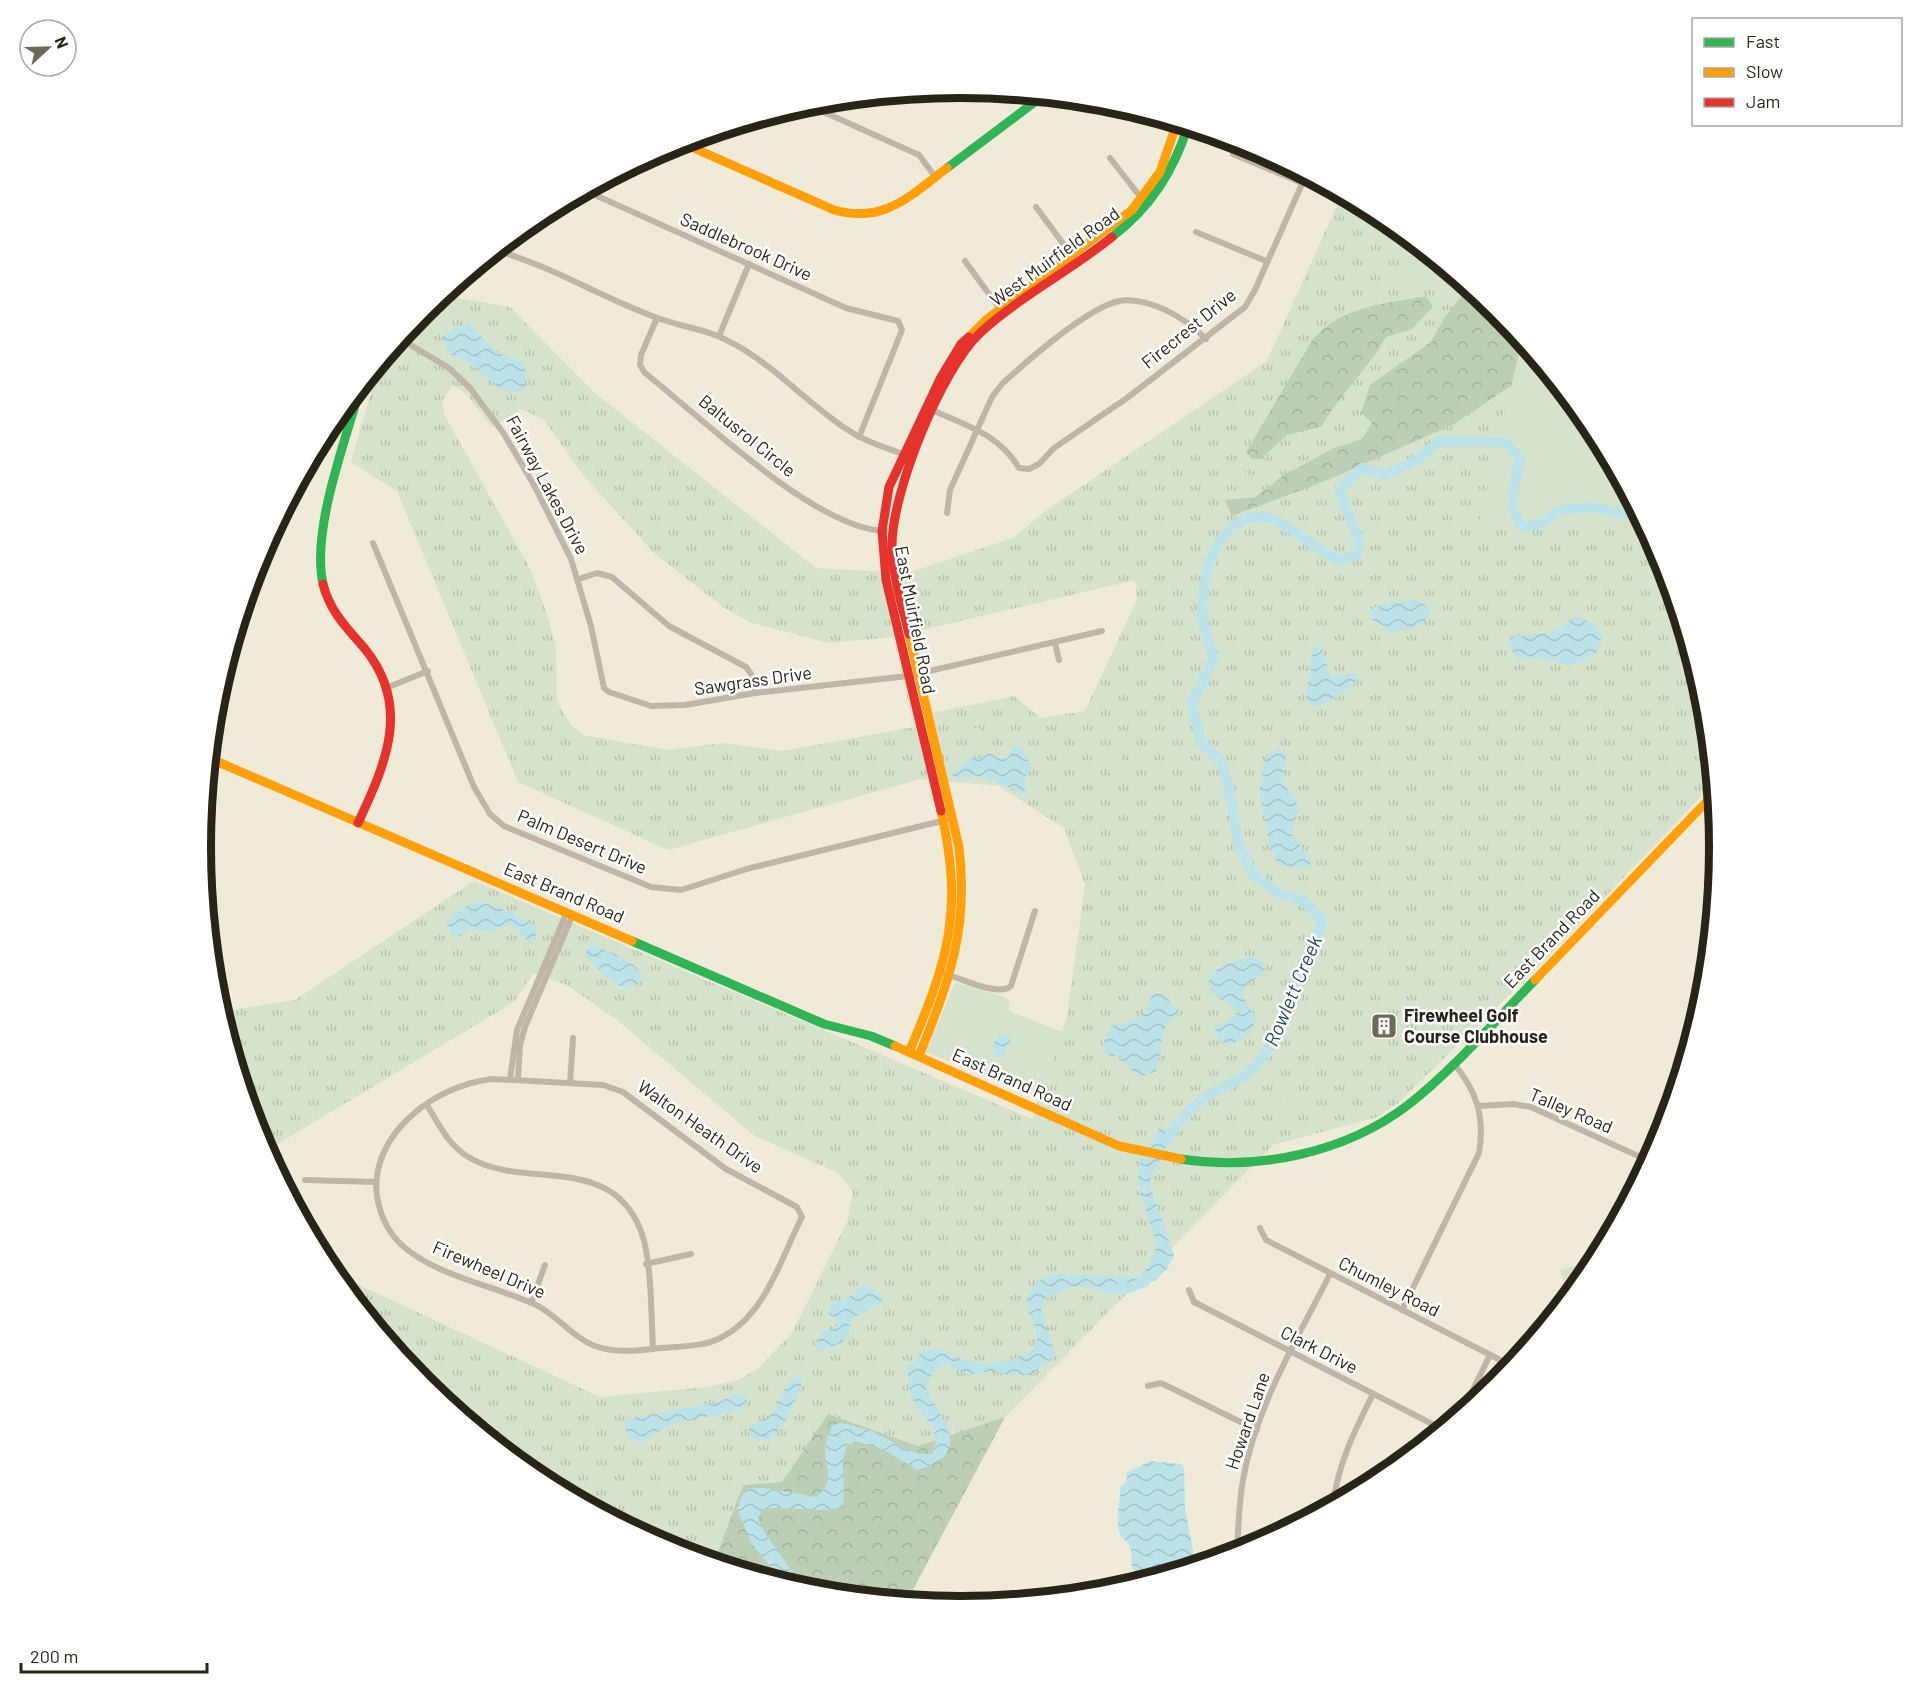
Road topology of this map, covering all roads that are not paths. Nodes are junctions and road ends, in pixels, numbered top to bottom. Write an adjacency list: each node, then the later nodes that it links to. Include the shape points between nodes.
1 (1035, 102): 8 (street)
2 (821, 111): 8 (street, via 919,155)
3 (1175, 129): 11 (street, West Muirfield Road, via 1161,172)
4 (1186, 132): 11 (street, West Muirfield Road, via 1174,169 1159,194)
5 (692, 147): 8 (street, via 848,215 870,215 891,209)
6 (1233, 153): 9 (street)
7 (1110, 158): 11 (street)
8 (936, 178)
9 (1302, 183): 17 (street, Firecrest Drive)
10 (593, 194): 18 (street, Saddlebrook Drive)
11 (1145, 202): 15 (street, West Muirfield Road, via 1117,234)
12 (1036, 207): 15 (street)
13 (1196, 232): 17 (street)
14 (503, 253): 20 (street)
15 (1075, 259): 19 (street, West Muirfield Road)
16 (965, 261): 19 (street)
17 (1266, 261): 22 (street, Firecrest Drive, via 1245,307)
18 (749, 264): 21 (street); 27 (street, Saddlebrook Drive, via 846,308 898,321 902,330 895,353)
19 (1002, 312): 25 (street, West Muirfield Road, via 965,350)
20 (657, 318): 21 (street); 30 (street, Baltusrol Circle, via 641,355 640,365 645,373 804,500 837,518)
21 (719, 336): 27 (street, via 754,356)
22 (1206, 339): 26 (street, Firecrest Drive, via 1029,470 1019,468 998,441); 26 (street, via 1193,325 1167,310 1120,301 1098,309 1002,384)
23 (407, 343): 32 (street, Fairway Lakes Drive, via 449,368 487,407 535,487)
24 (355, 405): 39 (street, via 321,530 320,564 331,608 366,652)
25 (930, 409): 26 (street); 28 (street, East Muirfield Road)
26 (977, 430): 29 (street, via 950,490)
27 (859, 437): 28 (street)
28 (907, 456): 30 (street, East Muirfield Road, via 890,487)
29 (947, 513)
30 (887, 531): 37 (street, East Muirfield Road); 38 (street, East Muirfield Road, via 886,580)
31 (373, 543): 36 (street, Palm Desert Drive)
32 (579, 579): 40 (street, Fairway Lakes Drive); 41 (street, via 597,573 612,577 669,626 746,667)
33 (1102, 631): 34 (street, Sawgrass Drive)
34 (1055, 642): 35 (street); 37 (street, Sawgrass Drive)
35 (1059, 660)
36 (428, 671): 39 (street); 44 (street, Palm Desert Drive, via 474,787 490,814 504,826 651,887 681,890 750,868)
37 (920, 674): 38 (street, Sawgrass Drive); 44 (street, East Muirfield Road)
38 (908, 676): 41 (street, Sawgrass Drive); 44 (street, East Muirfield Road)
39 (386, 688): 45 (street, via 390,707 389,746)
40 (604, 688): 41 (street, Sawgrass Drive, via 660,707)
41 (755, 693)
42 (216, 761): 45 (street, East Brand Road)
43 (1707, 801): 52 (street, East Brand Road)
44 (947, 820): 48 (street, East Muirfield Road, via 954,892)
45 (358, 823): 47 (street, East Brand Road)
46 (1035, 911): 48 (street, via 1008,989 995,990)
47 (570, 913): 50 (street, East Brand Road, via 824,1024 871,1036); 53 (street, via 517,1030); 54 (street, via 525,1027)
48 (947, 975): 50 (street, East Muirfield Road); 51 (street, East Muirfield Road)
49 (573, 1038): 55 (street)
50 (909, 1052): 51 (street, East Brand Road)
51 (919, 1056): 52 (street, East Brand Road, via 1119,1146 1153,1156 1222,1164 1266,1162 1304,1154 1377,1125 1422,1093)
52 (1453, 1063): 57 (street, via 1467,1078)
53 (510, 1079): 54 (street, Walton Heath Drive); 56 (street, Firewheel Drive, via 471,1082)
54 (518, 1079): 55 (street, Walton Heath Drive)
55 (570, 1083): 61 (street, Walton Heath Drive, via 603,1085 630,1095 726,1169)
56 (427, 1106): 60 (street, Firewheel Drive, via 406,1120 391,1137 381,1157); 65 (street, via 446,1137 475,1161 583,1180 611,1193 636,1221)
57 (1479, 1106): 58 (street, Talley Road, via 1531,1107); 69 (street, via 1482,1132 1476,1163)
58 (1641, 1157)
59 (305, 1180): 60 (street)
60 (376, 1182): 68 (street, Firewheel Drive, via 381,1213 403,1247 428,1263)
61 (797, 1207): 70 (street, Firewheel Drive, via 802,1217 767,1288 745,1321 708,1343)
62 (1260, 1228): 66 (street, Chumley Road, via 1266,1240)
63 (691, 1254): 65 (street)
64 (545, 1264): 68 (street)
65 (646, 1264): 70 (street)
66 (1330, 1274): 69 (street, Chumley Road); 71 (street, Howard Lane)
67 (1189, 1290): 71 (street, Clark Drive, via 1194,1302)
68 (531, 1303): 70 (street, Firewheel Drive, via 598,1347 623,1351)
69 (1402, 1310): 72 (street, Chumley Road)
70 (653, 1349)
71 (1291, 1353): 75 (street, Clark Drive); 78 (street, Howard Lane)
72 (1490, 1355): 73 (street, Chumley Road); 76 (street)
73 (1503, 1362)
74 (1148, 1386): 78 (street, via 1161,1383)
75 (1373, 1394): 77 (street, Clark Drive); 79 (street, via 1345,1455)
76 (1471, 1394)
77 (1435, 1425)
78 (1257, 1430): 80 (street, Howard Lane, via 1243,1479)
79 (1335, 1494)
80 (1239, 1541)

